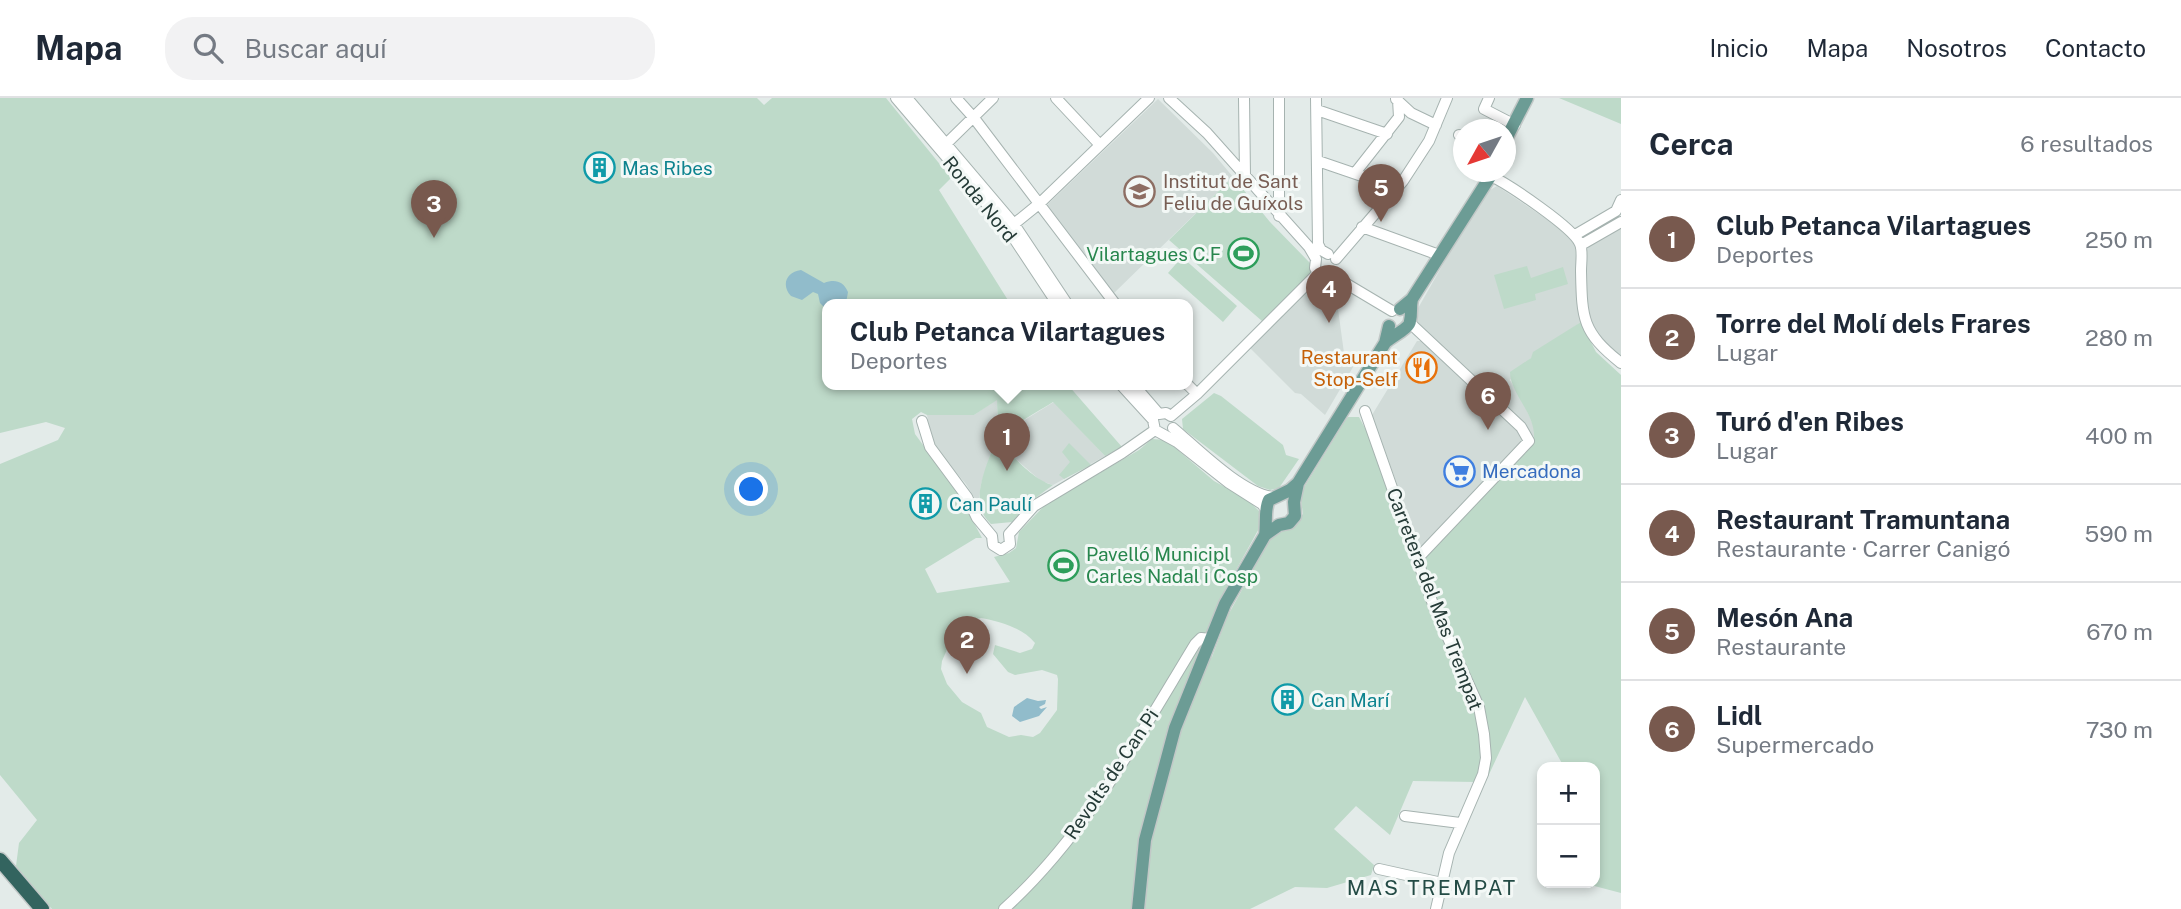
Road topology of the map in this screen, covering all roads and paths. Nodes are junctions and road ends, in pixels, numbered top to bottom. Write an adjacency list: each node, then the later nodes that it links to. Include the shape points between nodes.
1 (896, 98): 40 (street, Ronda Nord, via 1007,229)
2 (907, 98): 21 (street, Ronda Nord)
3 (993, 98): 16 (street)
4 (1056, 98): 22 (street)
5 (1149, 98): 22 (street)
6 (1169, 98): 25 (street)
7 (1244, 98): 25 (street)
8 (1279, 98): 31 (street)
9 (1316, 98): 15 (street)
10 (1447, 98): 19 (street)
11 (1489, 98): 17 (street, via 1479,107)
12 (1527, 98): 18 (main road)
13 (1396, 99): 19 (street, via 1411,113); 20 (street, via 1399,117)
14 (962, 100): 16 (street)
15 (1317, 110): 20 (street); 23 (street)
16 (974, 118): 21 (street); 30 (street)
17 (1503, 119)
18 (1516, 123)
19 (1436, 125): 28 (street)
20 (1387, 134): 24 (street)
21 (946, 144): 33 (street, Ronda Nord)
22 (1100, 145): 30 (street)
23 (1318, 160): 24 (street); 38 (street, via 1318,244)
24 (1355, 173): 28 (street)
25 (1245, 176): 31 (street)
26 (1485, 182): 37 (main road)
27 (1503, 182): 35 (street)
28 (1397, 188): 34 (street)
29 (1621, 200): 32 (street)
30 (1040, 203): 33 (street); 42 (street)
31 (1279, 216): 38 (street, via 1308,247)
32 (1619, 217): 35 (street); 36 (street)
33 (1014, 224): 41 (street, Ronda Nord)
34 (1362, 227): 37 (street); 38 (street)
35 (1575, 235): 36 (street)
36 (1581, 246): 44 (street, via 1587,328)
37 (1439, 255): 43 (main road)
38 (1326, 256): 39 (street, via 1337,265); 39 (street, via 1314,266)
39 (1330, 275): 43 (street); 48 (street)
40 (1054, 299)
41 (1064, 299)
42 (1112, 299)
43 (1399, 320): 52 (main road); 58 (street, via 1521,427 1529,441)
44 (1621, 363)
45 (1126, 390): 51 (street)
46 (1137, 390): 51 (street)
47 (1193, 390): 48 (street)
48 (1197, 394): 51 (street, via 1171,416 1174,422)
49 (1365, 411): 58 (street, Carretera del Mas Trempat)
50 (922, 421): 57 (street, via 930,447)
51 (1161, 425): 53 (street, via 1261,495); 55 (street, via 1229,483 1262,504); 56 (street, via 1034,506)
52 (1298, 483): 53 (main road); 54 (main road)
53 (1277, 496): 54 (main road); 55 (main road, via 1269,500)
54 (1294, 502): 55 (main road, via 1295,516 1289,523)
55 (1271, 517): 59 (main road)
56 (1009, 534): 57 (street, via 998,530); 57 (street, via 1010,544 1001,550 993,545)
57 (992, 536)
58 (1417, 559): 61 (street, Carretera del Mas Trempat, via 1479,707 1484,734 1483,774)
59 (1211, 639): 68 (street, Revolts de Can Pi, via 1201,638 1195,644 1130,751 1057,854); 69 (main road, via 1175,728 1145,839)
60 (1405, 816): 61 (street)
61 (1460, 823): 65 (street, Carretera del Mas Trempat)
62 (0, 860): 67 (highway)
63 (1379, 869): 65 (street)
64 (0, 872): 66 (highway)
65 (1442, 883): 70 (street, Carretera del Mas Trempat)
66 (32, 909)
67 (43, 909)
68 (1003, 909)
69 (1138, 909)
70 (1436, 909)

